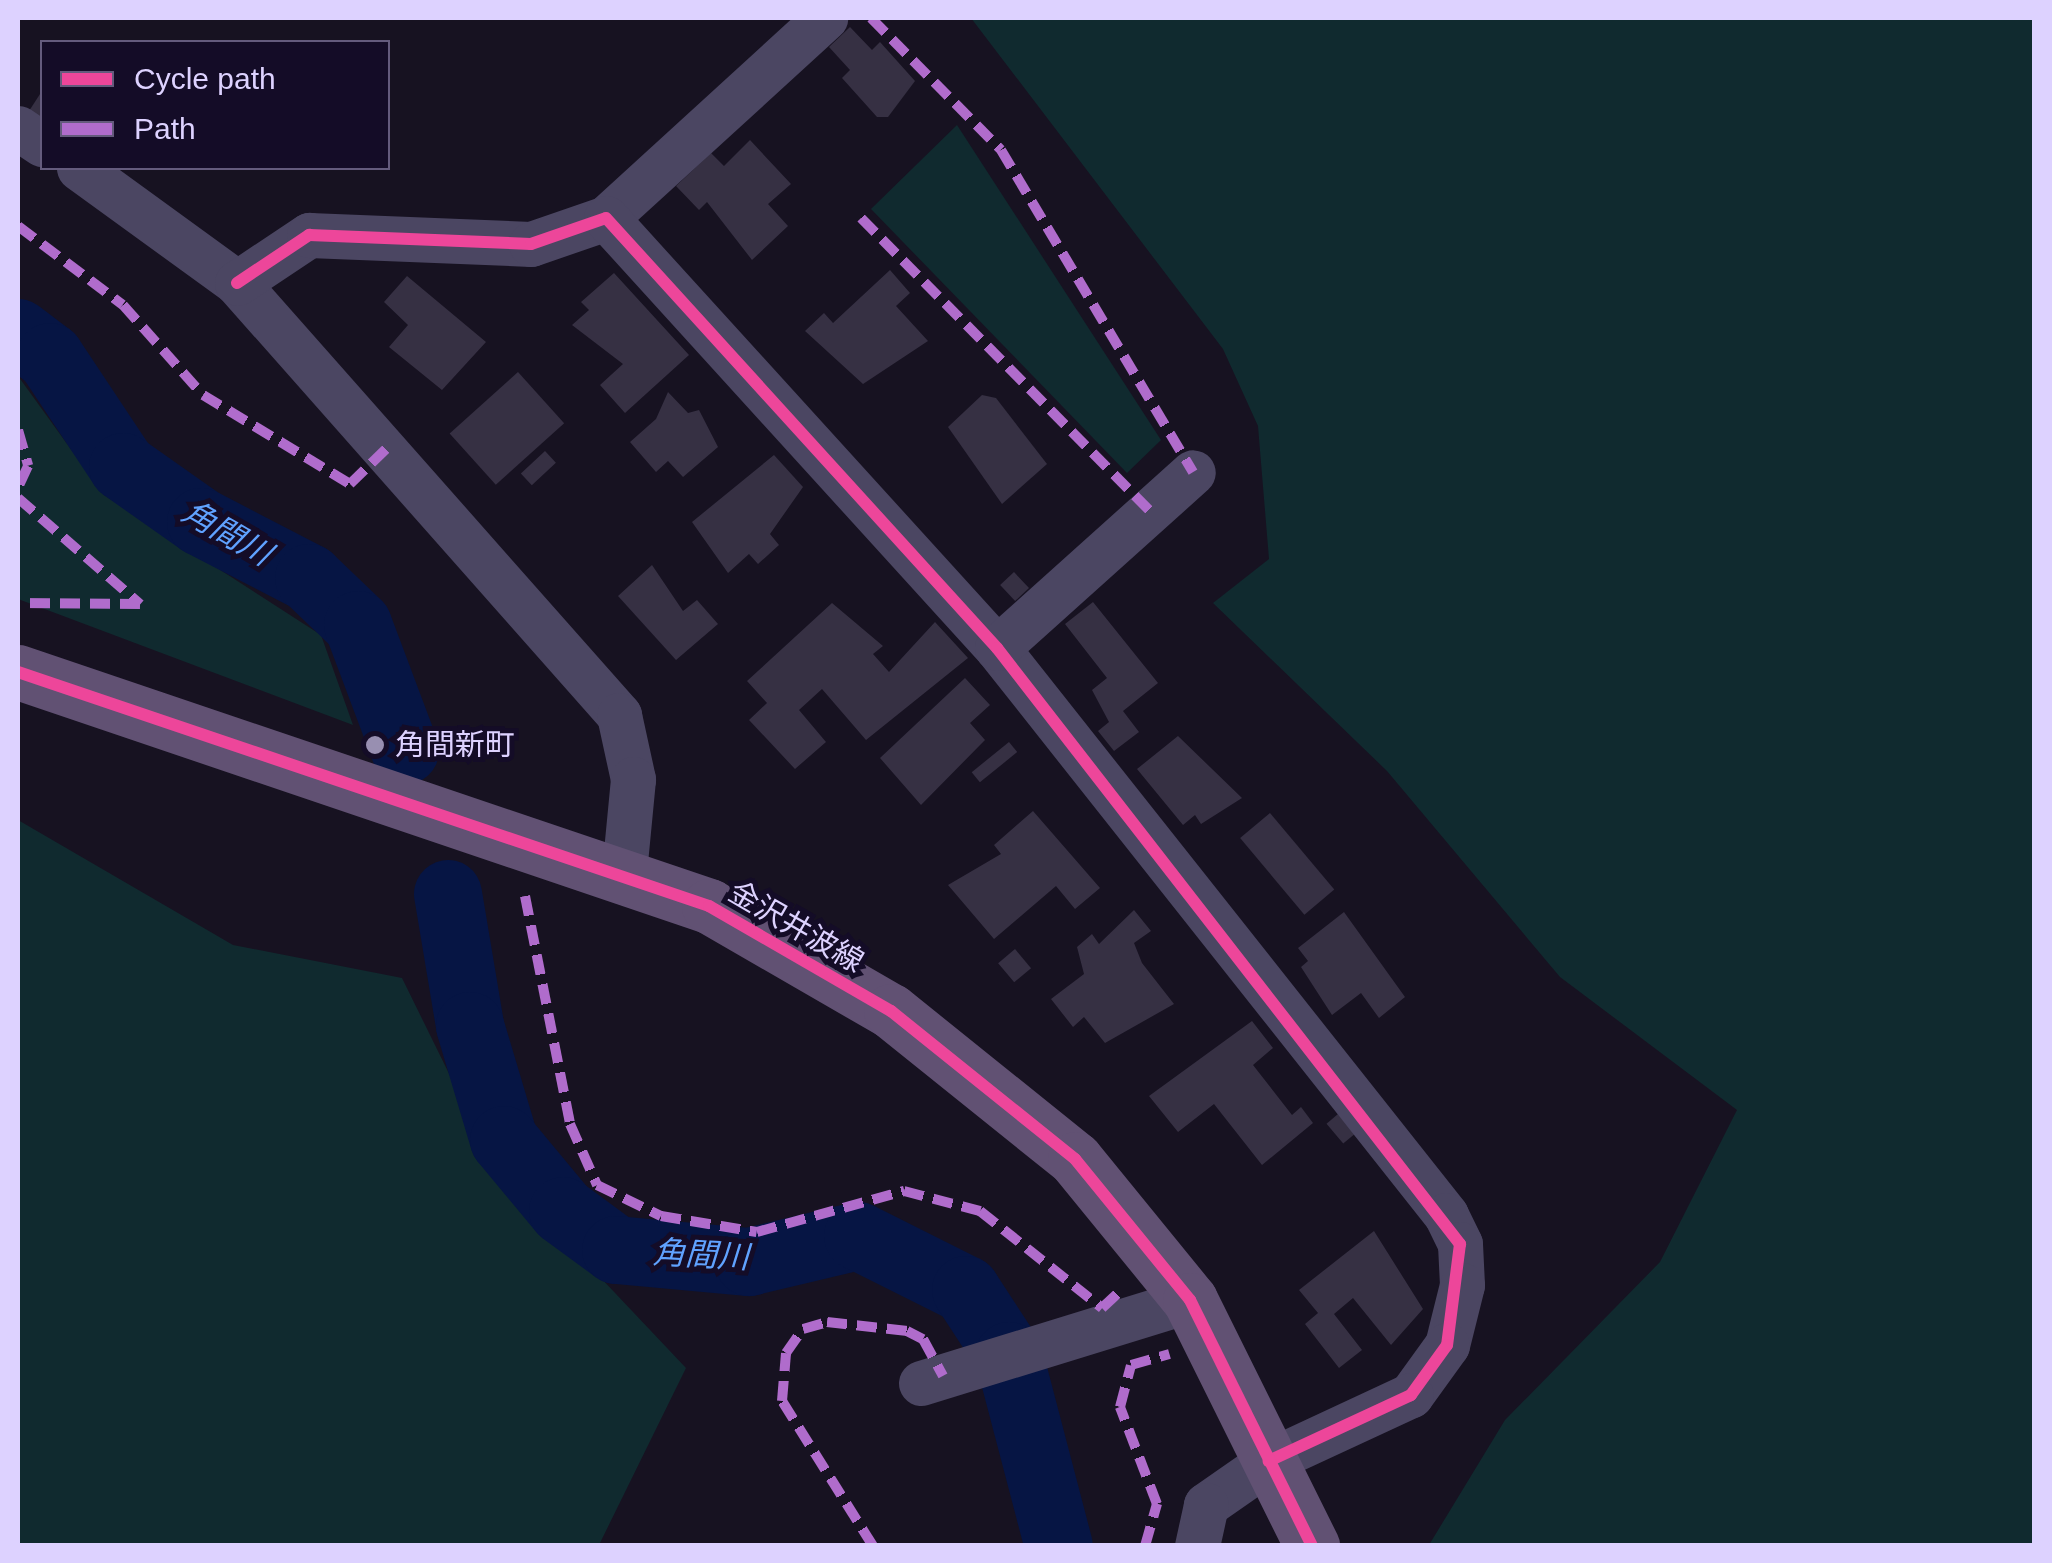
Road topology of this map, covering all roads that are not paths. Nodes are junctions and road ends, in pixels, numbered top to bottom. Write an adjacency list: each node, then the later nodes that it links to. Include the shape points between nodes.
1 (826, 18): 5 (street)
2 (18, 128): 3 (street)
3 (40, 143)
4 (82, 170): 6 (street)
5 (606, 218): 6 (street, via 532,244 309,235); 8 (street)
6 (237, 284): 10 (street, via 618,715 633,779)
7 (1193, 472): 8 (street)
8 (997, 648): 13 (street, via 1460,1244 1447,1346 1411,1395)
9 (18, 672): 10 (main road, 金沢井波線)
10 (624, 873): 11 (main road, 金沢井波線, via 709,906 944,1048 1075,1159)
11 (1190, 1300): 12 (street); 13 (main road, 金沢井波線)
12 (922, 1383)
13 (1269, 1461): 14 (street, via 1206,1505); 15 (main road, 金沢井波線)
14 (1196, 1546)
15 (1312, 1546)

